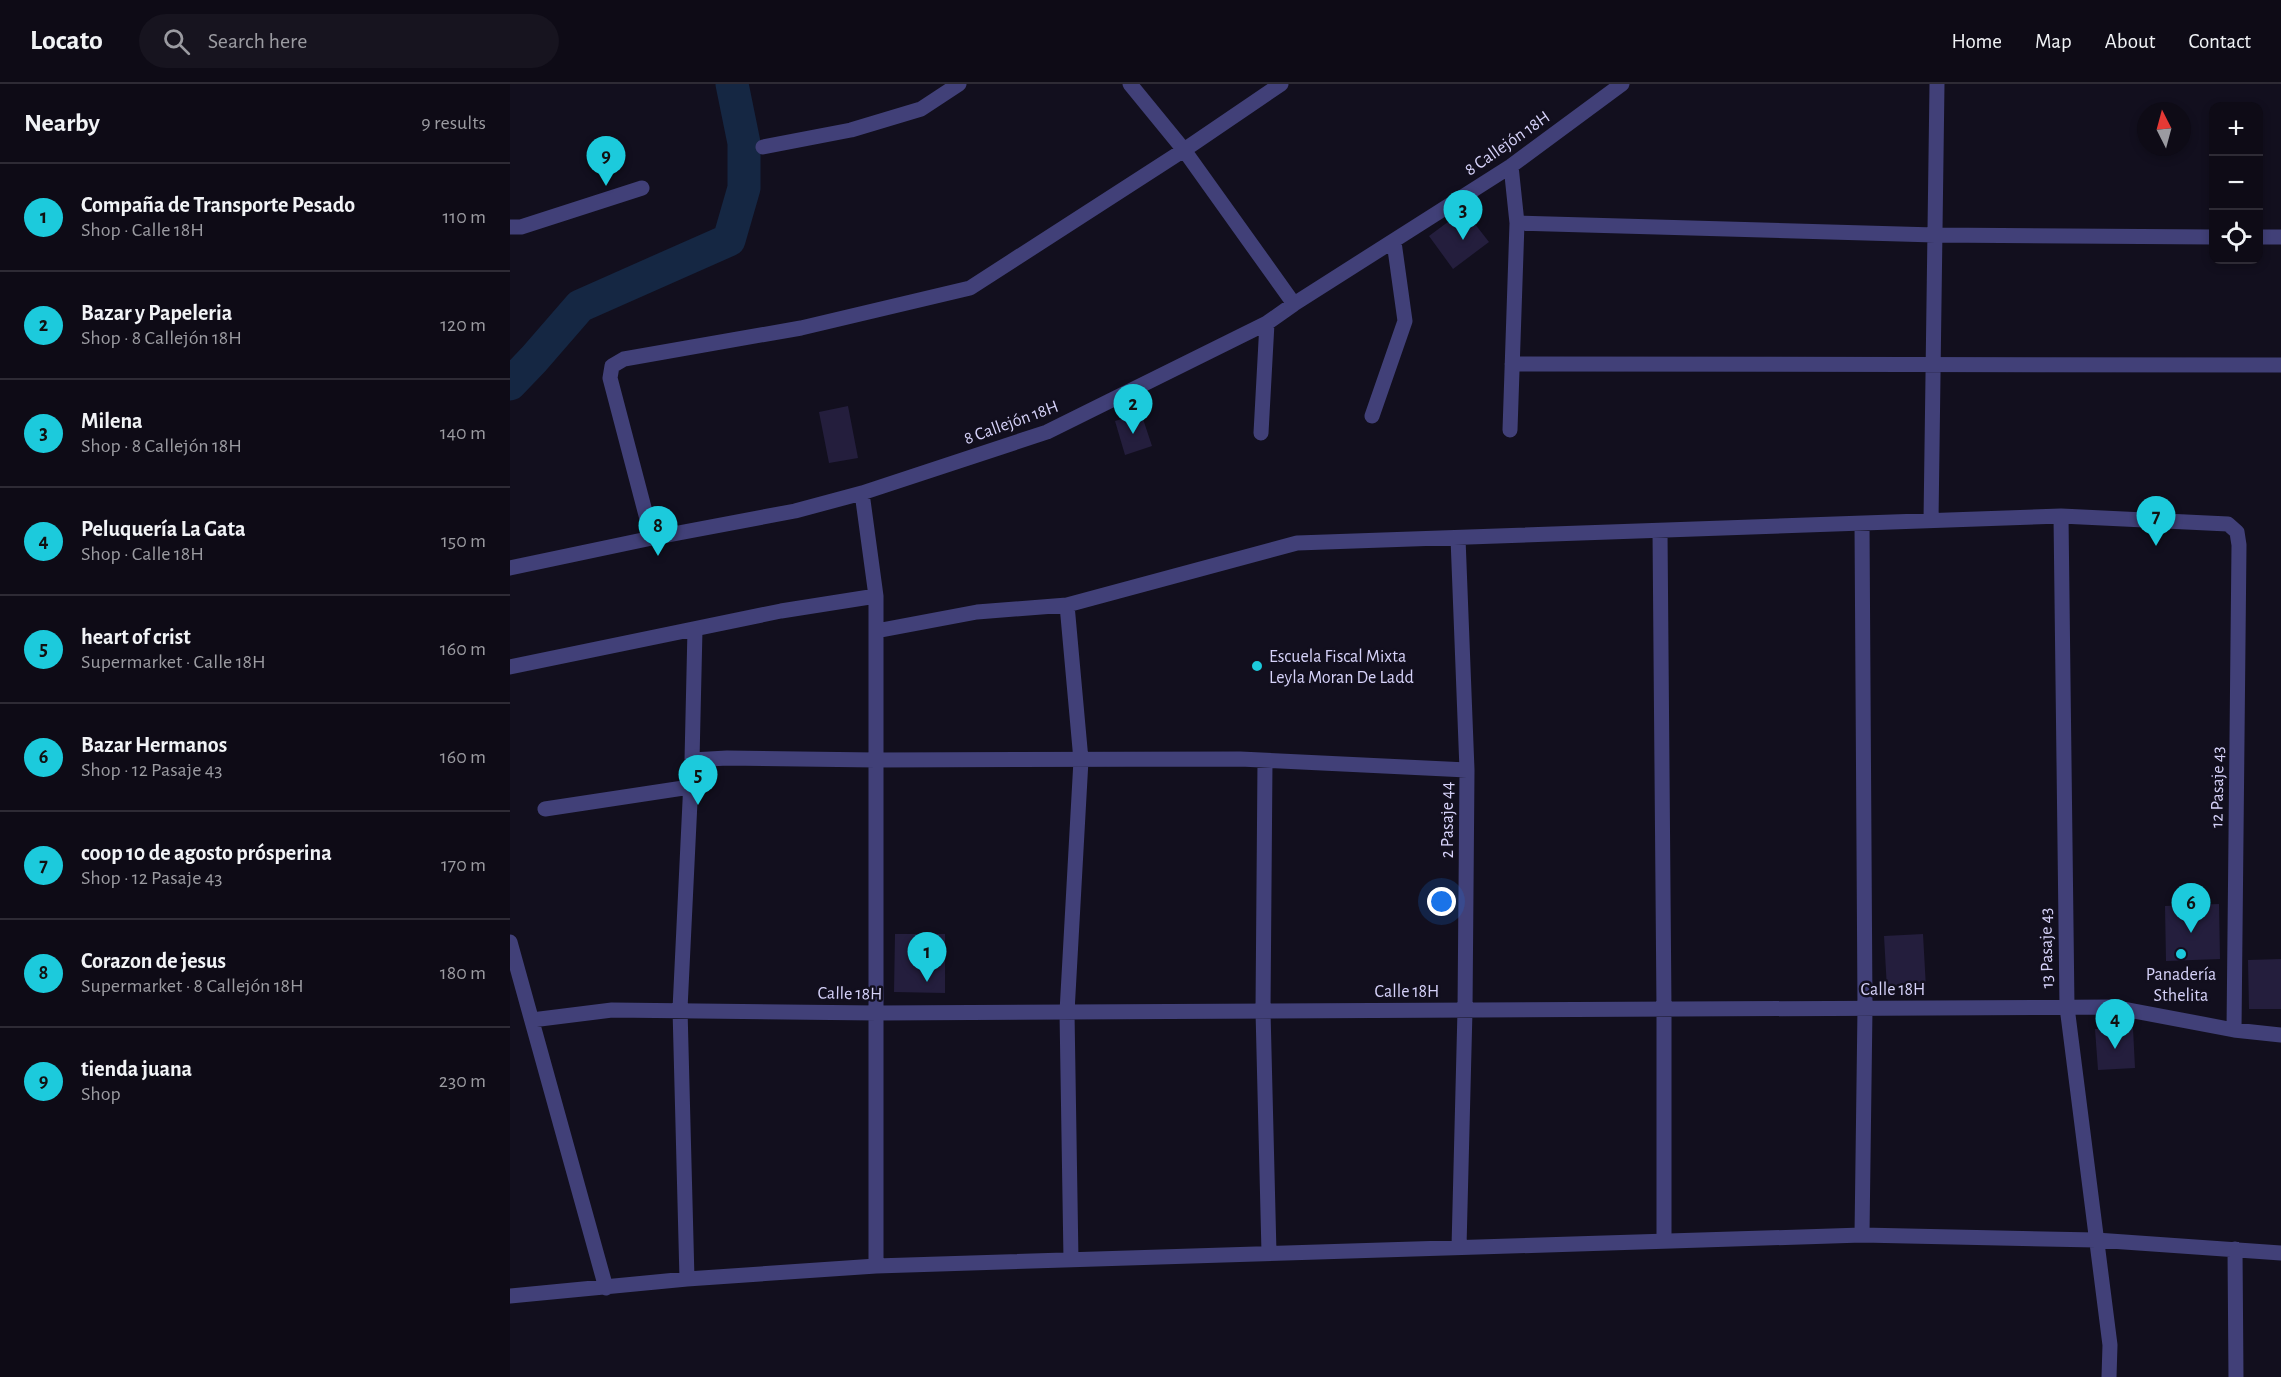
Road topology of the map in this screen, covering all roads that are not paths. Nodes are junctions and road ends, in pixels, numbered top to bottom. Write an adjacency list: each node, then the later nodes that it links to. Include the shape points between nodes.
1 (959, 84): 6 (street, via 921,109 850,130)
2 (1130, 84): 7 (street)
3 (1281, 84): 7 (street)
4 (1937, 84): 12 (street)
5 (1620, 85): 8 (street, 8 Callejón 18H)
6 (763, 147)
7 (1184, 150): 17 (street); 30 (street, via 970,288 801,328 624,359 612,366 610,378)
8 (1511, 166): 10 (street); 16 (street, 8 Callejón 18H)
9 (642, 188): 11 (street, via 521,227)
10 (1517, 223): 12 (street); 19 (street)
11 (510, 227)
12 (1935, 236): 13 (street); 20 (street)
13 (2209, 237)
14 (2263, 237): 15 (street)
15 (2281, 237)
16 (1394, 242): 17 (street, 8 Callejón 18H); 22 (street, via 1405,321)
17 (1294, 304): 18 (street, 8 Callejón 18H)
18 (1267, 324): 24 (street); 25 (street, 8 Callejón 18H, via 1047,432)
19 (1512, 364): 20 (street); 23 (street)
20 (1933, 365): 21 (street); 27 (street)
21 (2281, 365)
22 (1372, 416)
23 (1510, 430)
24 (1261, 432)
25 (862, 493): 30 (street, 8 Callejón 18H, via 795,511); 33 (street)
26 (2061, 516): 27 (street); 46 (street, 13 Pasaje 43); 55 (street, 12 Pasaje 43, via 2228,524 2237,532)
27 (1931, 521): 28 (street)
28 (1862, 524): 29 (street); 47 (street)
29 (1660, 531): 31 (street); 49 (street)
30 (652, 538): 32 (street, 8 Callejón 18H)
31 (1458, 538): 34 (street, via 1297,543); 42 (street, 2 Pasaje 44)
32 (510, 568)
33 (876, 596): 35 (street); 36 (street)
34 (1067, 605): 36 (street, via 977,612); 40 (street)
35 (695, 629): 37 (street); 38 (street)
36 (876, 631): 39 (street)
37 (510, 667)
38 (692, 760): 39 (street); 43 (street)
39 (876, 760): 40 (street); 53 (street)
40 (1081, 760): 41 (street); 52 (street)
41 (1265, 761): 42 (street); 51 (street)
42 (1467, 770): 50 (street, 2 Pasaje 44)
43 (690, 787): 44 (street); 48 (street)
44 (545, 809)
45 (510, 942): 54 (street)
46 (2067, 1007): 47 (street, Calle 18H); 55 (street, Calle 18H, via 2113,1007); 58 (street, 13 Pasaje 43)
47 (1866, 1008): 49 (street, Calle 18H); 57 (street)
48 (680, 1009): 53 (street, Calle 18H); 54 (street, Calle 18H, via 612,1010); 66 (street)
49 (1664, 1009): 50 (street, Calle 18H); 59 (street)
50 (1466, 1010): 51 (street, Calle 18H); 60 (street, 2 Pasaje 44)
51 (1263, 1011): 52 (street, Calle 18H); 63 (street)
52 (1067, 1012): 53 (street, Calle 18H); 64 (street)
53 (877, 1013): 65 (street)
54 (532, 1020): 67 (street)
55 (2234, 1030): 56 (street, Calle 18H)
56 (2281, 1035)
57 (1862, 1235): 58 (street); 59 (street)
58 (2096, 1240): 61 (street); 69 (street, 13 Pasaje 43, via 2110,1345)
59 (1664, 1241): 60 (street)
60 (1459, 1247): 63 (street)
61 (2235, 1249): 62 (street); 70 (street)
62 (2281, 1252)
63 (1269, 1253): 64 (street)
64 (1071, 1260): 65 (street)
65 (876, 1266): 66 (street)
66 (687, 1279): 67 (street)
67 (606, 1287): 68 (street)
68 (510, 1296)
69 (2109, 1377)
70 (2236, 1377)

